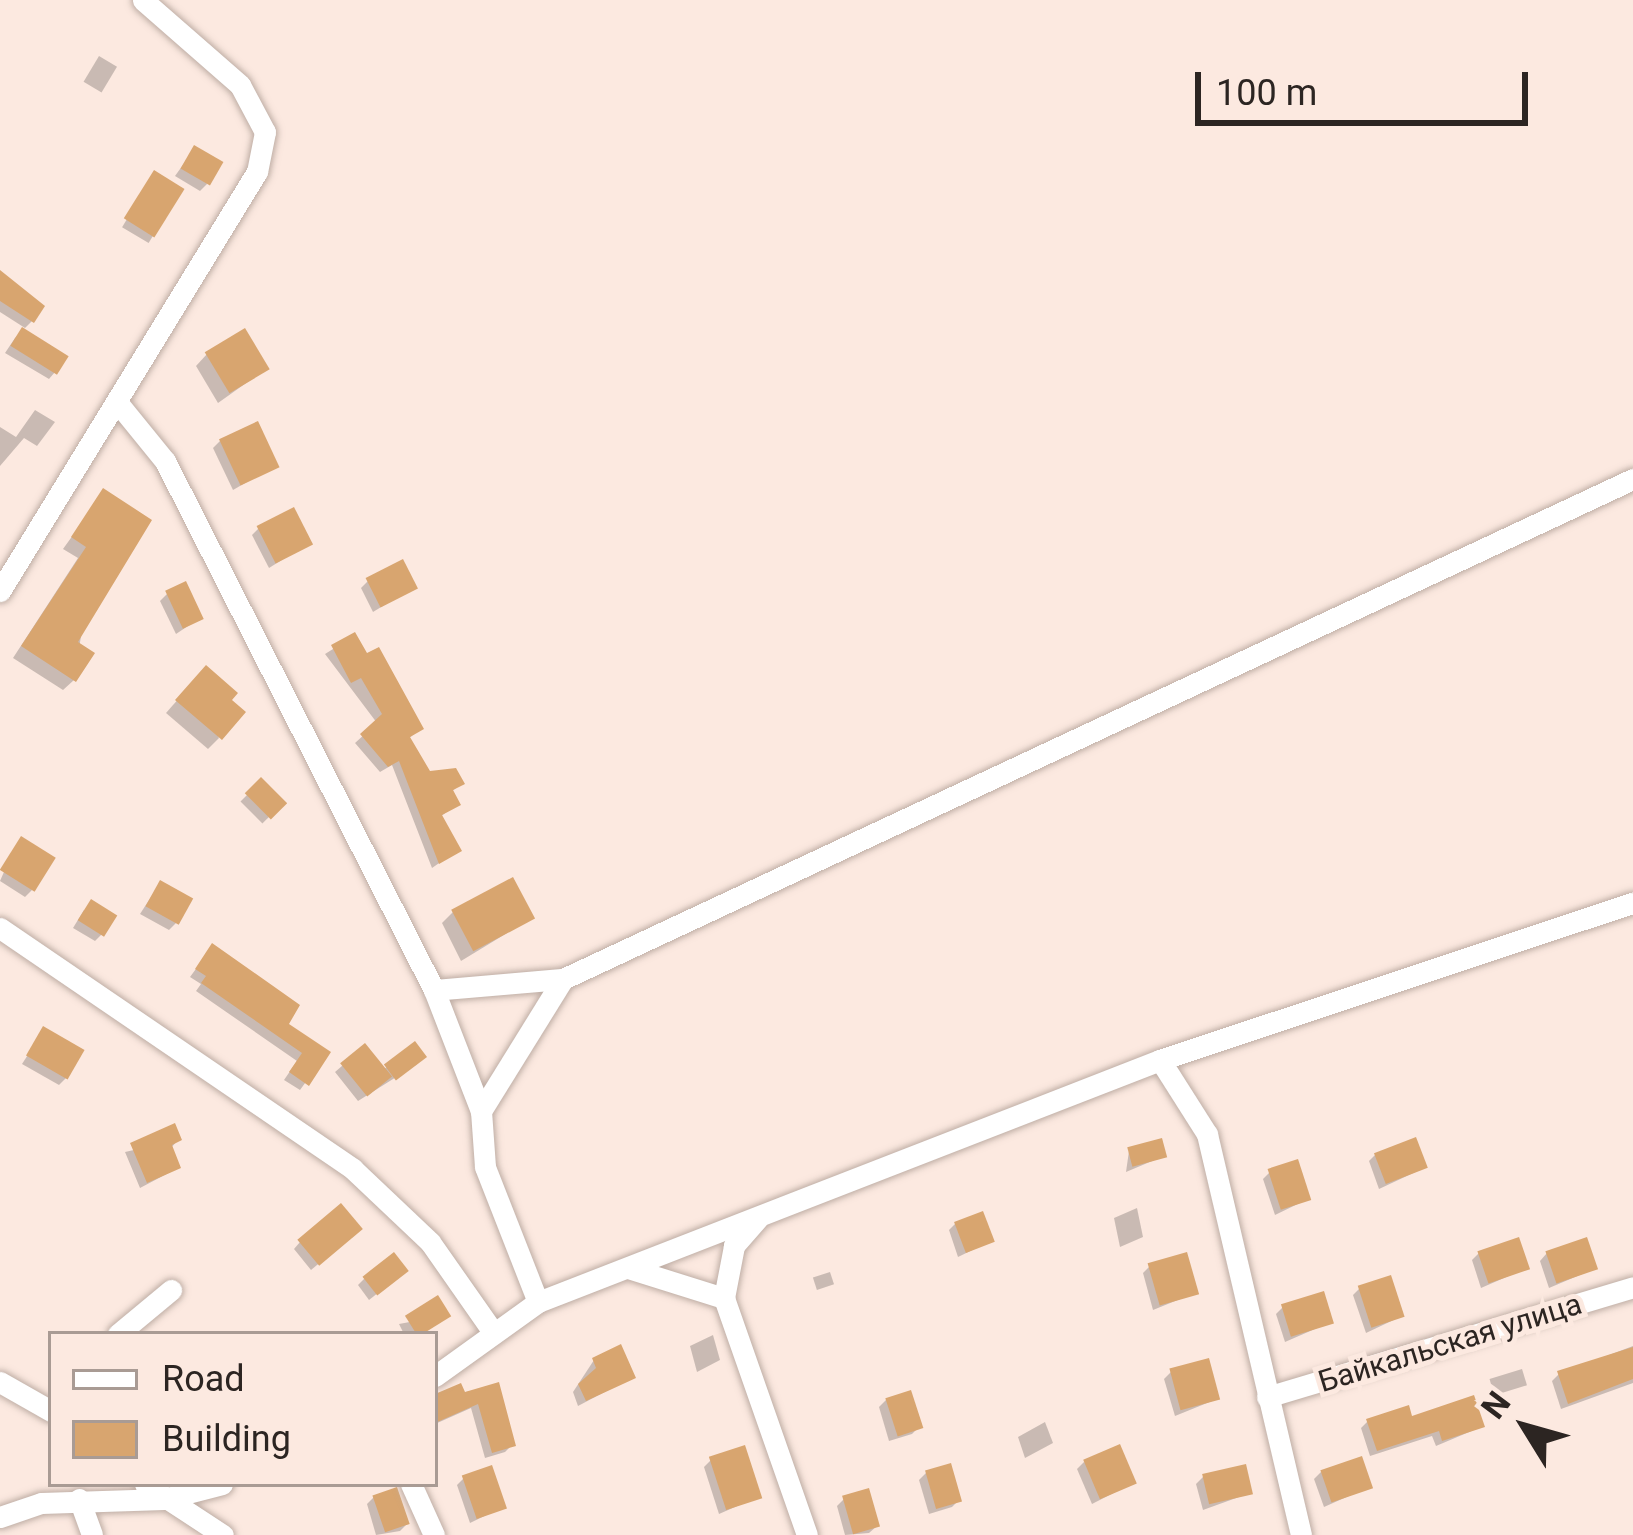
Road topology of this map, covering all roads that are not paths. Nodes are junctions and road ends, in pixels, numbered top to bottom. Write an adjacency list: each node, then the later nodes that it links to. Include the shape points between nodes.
1 (143, 0): 2 (street, via 240,86 265,132 257,172)
2 (117, 402): 4 (street); 8 (street, via 165,461)
3 (1633, 479): 7 (street)
4 (0, 591)
5 (1633, 903): 9 (street)
6 (0, 928): 18 (street, via 353,1169 430,1242)
7 (563, 979): 8 (street); 10 (street)
8 (434, 990): 10 (street)
9 (1160, 1060): 11 (street); 21 (street, via 1207,1134)
10 (481, 1111): 16 (street, via 485,1167)
11 (760, 1216): 12 (street); 15 (street, via 734,1246)
12 (626, 1268): 15 (street); 16 (street)
13 (1633, 1287): 21 (street, Байкальская улица)
14 (171, 1290): 17 (street)
15 (724, 1298): 32 (street)
16 (538, 1302): 18 (street)
17 (122, 1331)
18 (493, 1332): 19 (street)
19 (438, 1374)
20 (0, 1382): 22 (street)
21 (1267, 1397): 33 (street)
22 (46, 1401)
23 (149, 1487): 27 (street)
24 (210, 1487): 27 (street)
25 (413, 1487): 31 (street)
26 (79, 1499): 27 (street); 28 (street); 29 (street)
27 (164, 1499): 30 (street)
28 (0, 1516)
29 (92, 1535)
30 (223, 1535)
31 (434, 1535)
32 (807, 1535)
33 (1301, 1535)

